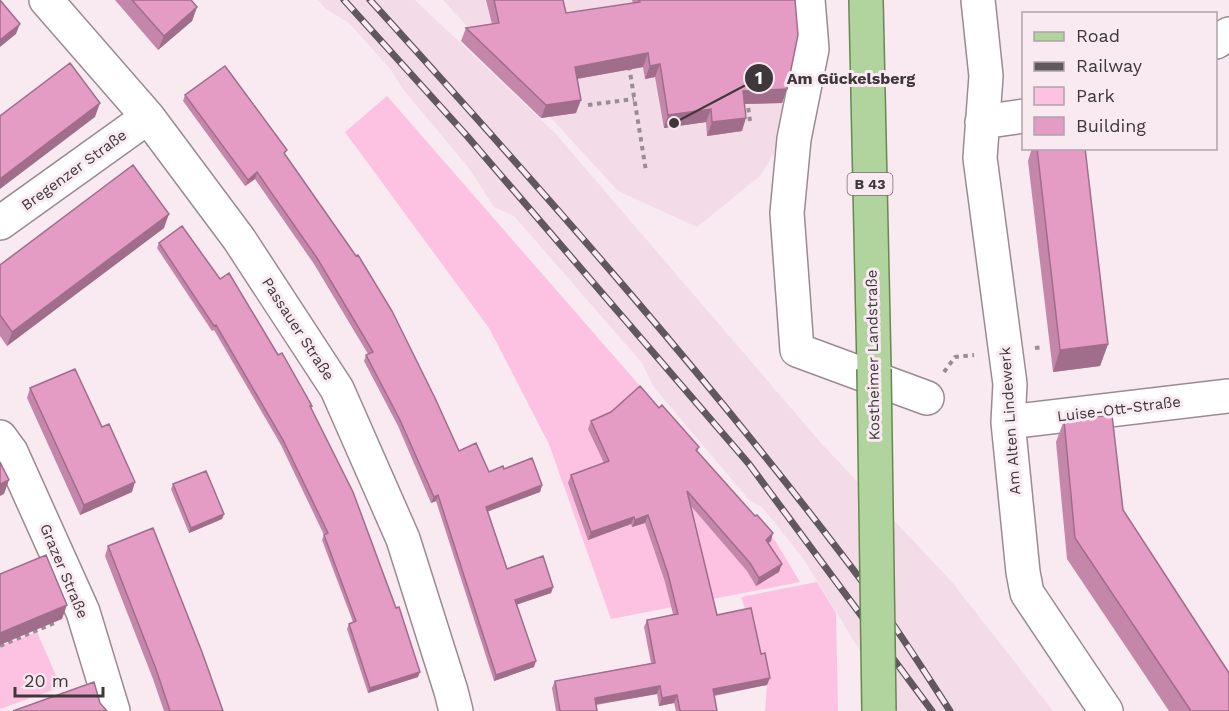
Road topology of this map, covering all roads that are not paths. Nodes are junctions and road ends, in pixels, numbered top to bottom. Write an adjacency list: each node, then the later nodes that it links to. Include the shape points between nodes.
1 (46, 0): 6 (street, Passauer Straße)
2 (808, 0): 10 (street, via 812,49 794,139 787,213 796,350)
3 (866, 0): 15 (main road, Kostheimer Landstraße / B 43, bridge)
4 (978, 0): 7 (street, Am Alten Lindewerk, via 986,76)
5 (1022, 116): 7 (street)
6 (148, 117): 8 (street, Bregenzer Straße); 14 (street, Passauer Straße, via 239,239 337,389 403,539)
7 (982, 122): 11 (street, Am Alten Lindewerk, via 980,158 1010,384)
8 (0, 223)
9 (1229, 396): 11 (street, Luise-Ott-Straße)
10 (927, 398)
11 (1008, 422): 16 (street, Am Alten Lindewerk, via 1027,593)
12 (0, 437): 13 (street, Grazer Straße, via 11,452 83,612)
13 (113, 711)
14 (456, 711)
15 (879, 711)
16 (1106, 711)

